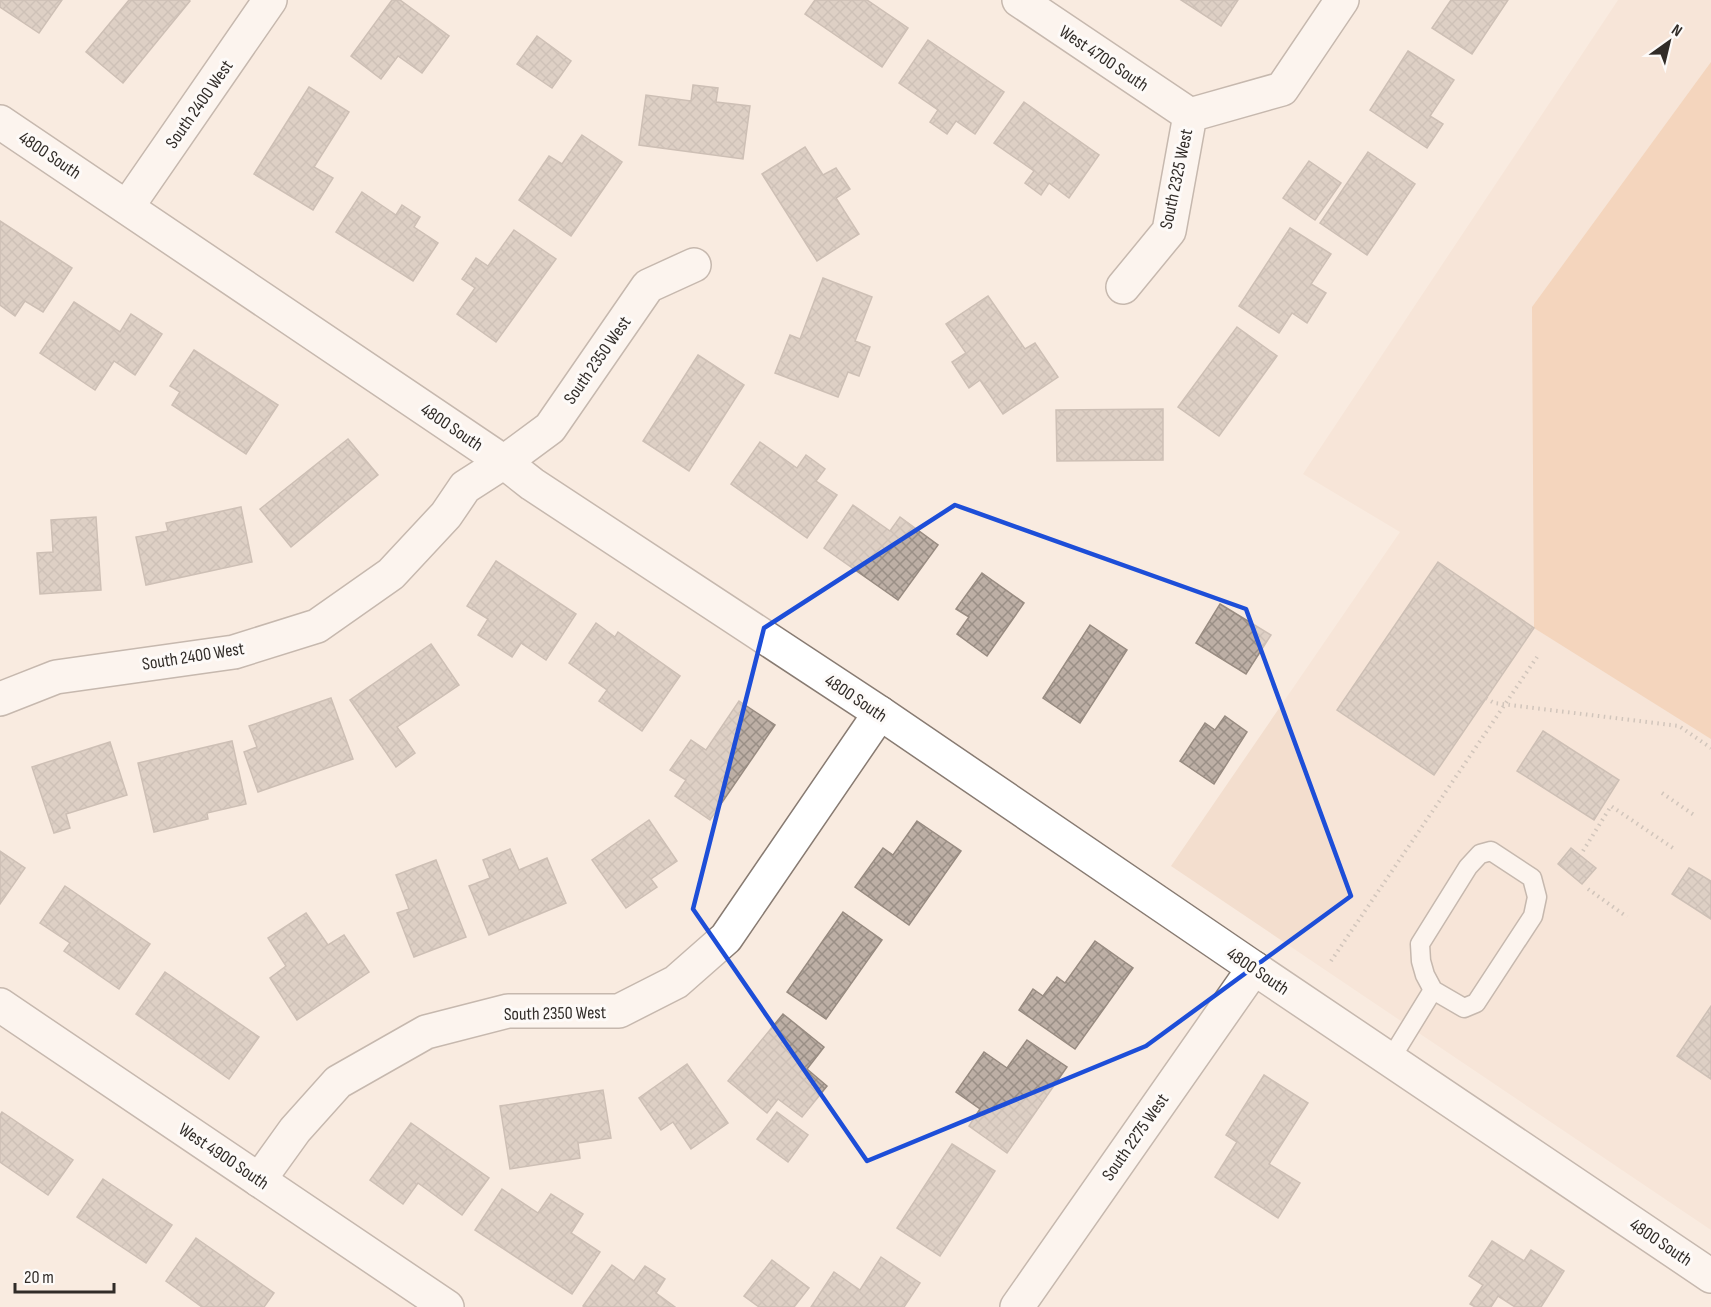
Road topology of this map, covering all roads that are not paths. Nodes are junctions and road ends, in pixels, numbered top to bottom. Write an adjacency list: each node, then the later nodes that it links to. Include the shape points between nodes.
1 (270, 0): 6 (street, South 2400 West)
2 (1019, 0): 4 (street, West 4700 South)
3 (1342, 0): 4 (street, South 2325 West, via 1282,89)
4 (1190, 115): 8 (street, South 2325 West, via 1169,231)
5 (0, 122): 6 (street, 4800 South)
6 (127, 207): 9 (street, 4800 South)
7 (694, 266): 9 (street, South 2350 West, via 648,286 550,428)
8 (1123, 287)
9 (504, 462): 10 (street, South 2400 West, via 465,487 446,515 391,574 317,626 234,652 56,677); 11 (street, 4800 South)
10 (0, 699)
11 (880, 713): 12 (street, 4800 South); 16 (street, South 2350 West, via 726,938 676,981 619,1011 508,1011 426,1032 338,1082 295,1130)
12 (1254, 968): 15 (street, 4800 South); 19 (street, South 2275 West)
13 (1434, 990): 13 (lane, via 1464,1008 1476,1003 1533,916 1537,897 1532,878 1491,851 1480,854 1468,867 1420,944 1425,975); 15 (lane)
14 (0, 1005): 16 (street, West 4900 South)
15 (1390, 1060): 17 (street, 4800 South)
16 (259, 1180): 18 (street, West 4900 South)
17 (1711, 1276)
18 (447, 1307)
19 (1017, 1307)

